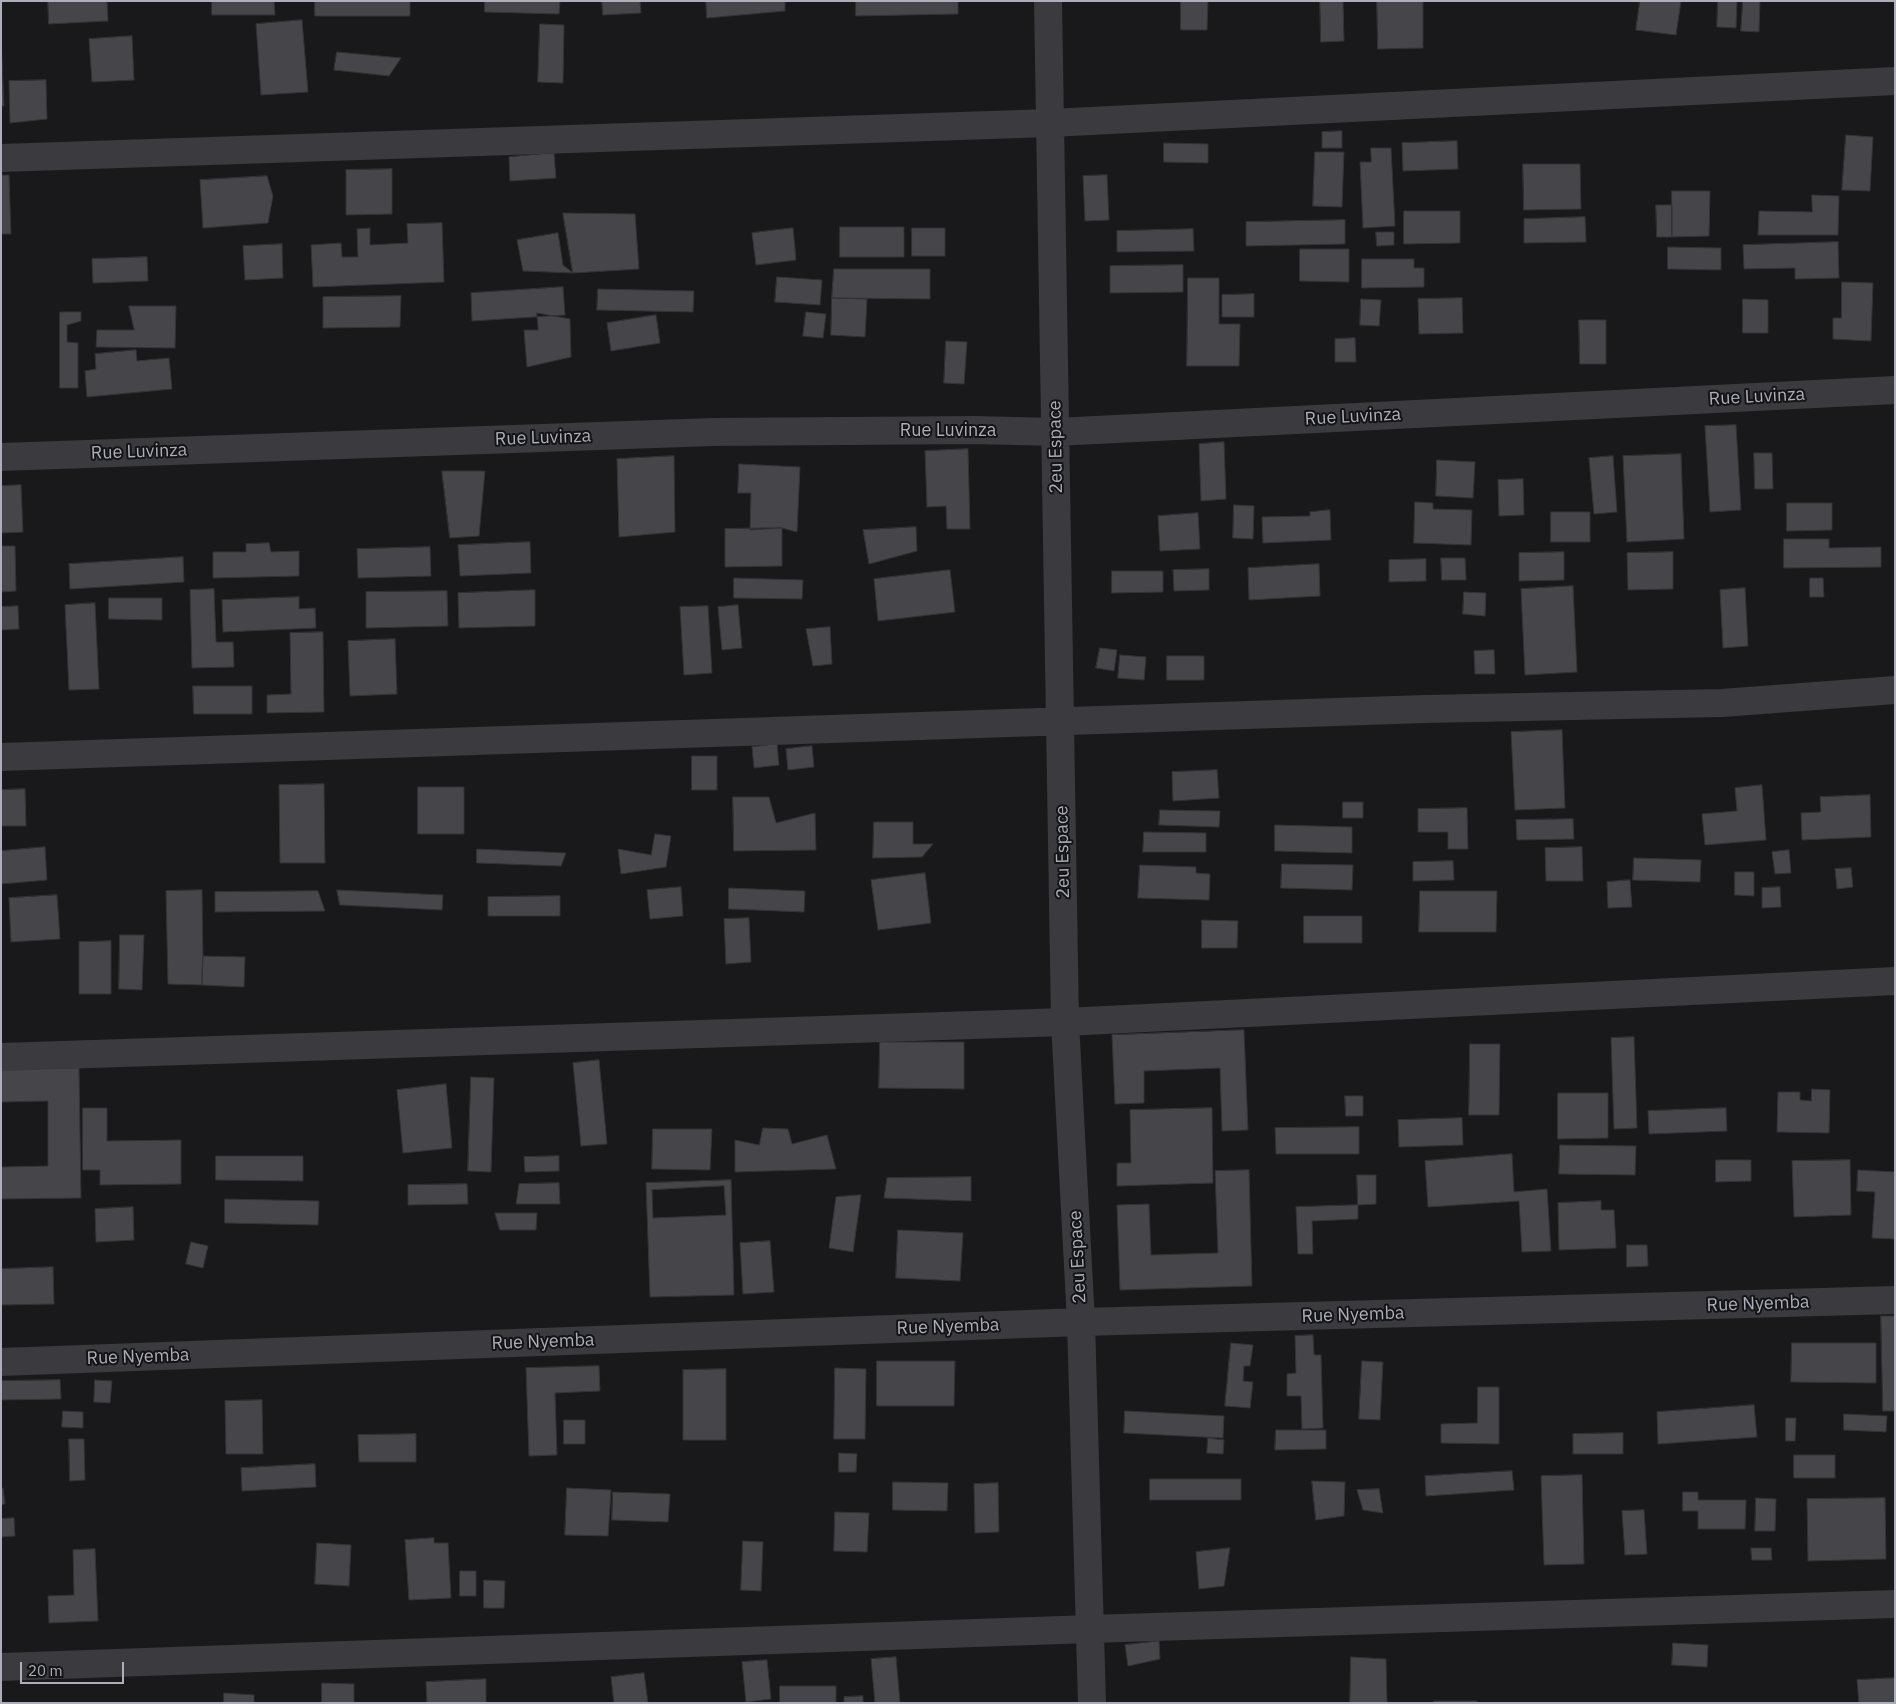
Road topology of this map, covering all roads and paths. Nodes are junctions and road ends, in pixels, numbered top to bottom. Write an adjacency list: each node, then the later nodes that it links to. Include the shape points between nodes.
1 (1048, 1): 3 (street, 2eu Espace)
2 (1895, 81): 3 (street)
3 (1050, 124): 4 (street); 6 (street, 2eu Espace)
4 (1, 158)
5 (1895, 390): 6 (street, Rue Luvinza)
6 (1056, 432): 7 (street, Rue Luvinza, via 713,432); 9 (street, 2eu Espace)
7 (1, 457)
8 (1895, 690): 9 (street, via 1722,703 1425,709)
9 (1061, 722): 10 (street); 12 (street, 2eu Espace)
10 (1, 758)
11 (1895, 981): 12 (street)
12 (1065, 1022): 13 (street); 15 (street, 2eu Espace)
13 (1, 1057)
14 (1895, 1300): 15 (street, Rue Nyemba)
15 (1081, 1322): 16 (street, Rue Nyemba); 18 (street, 2eu Espace)
16 (1, 1362)
17 (1895, 1604): 18 (street)
18 (1090, 1629): 19 (street); 20 (street, 2eu Espace)
19 (1, 1667)
20 (1092, 1703)

